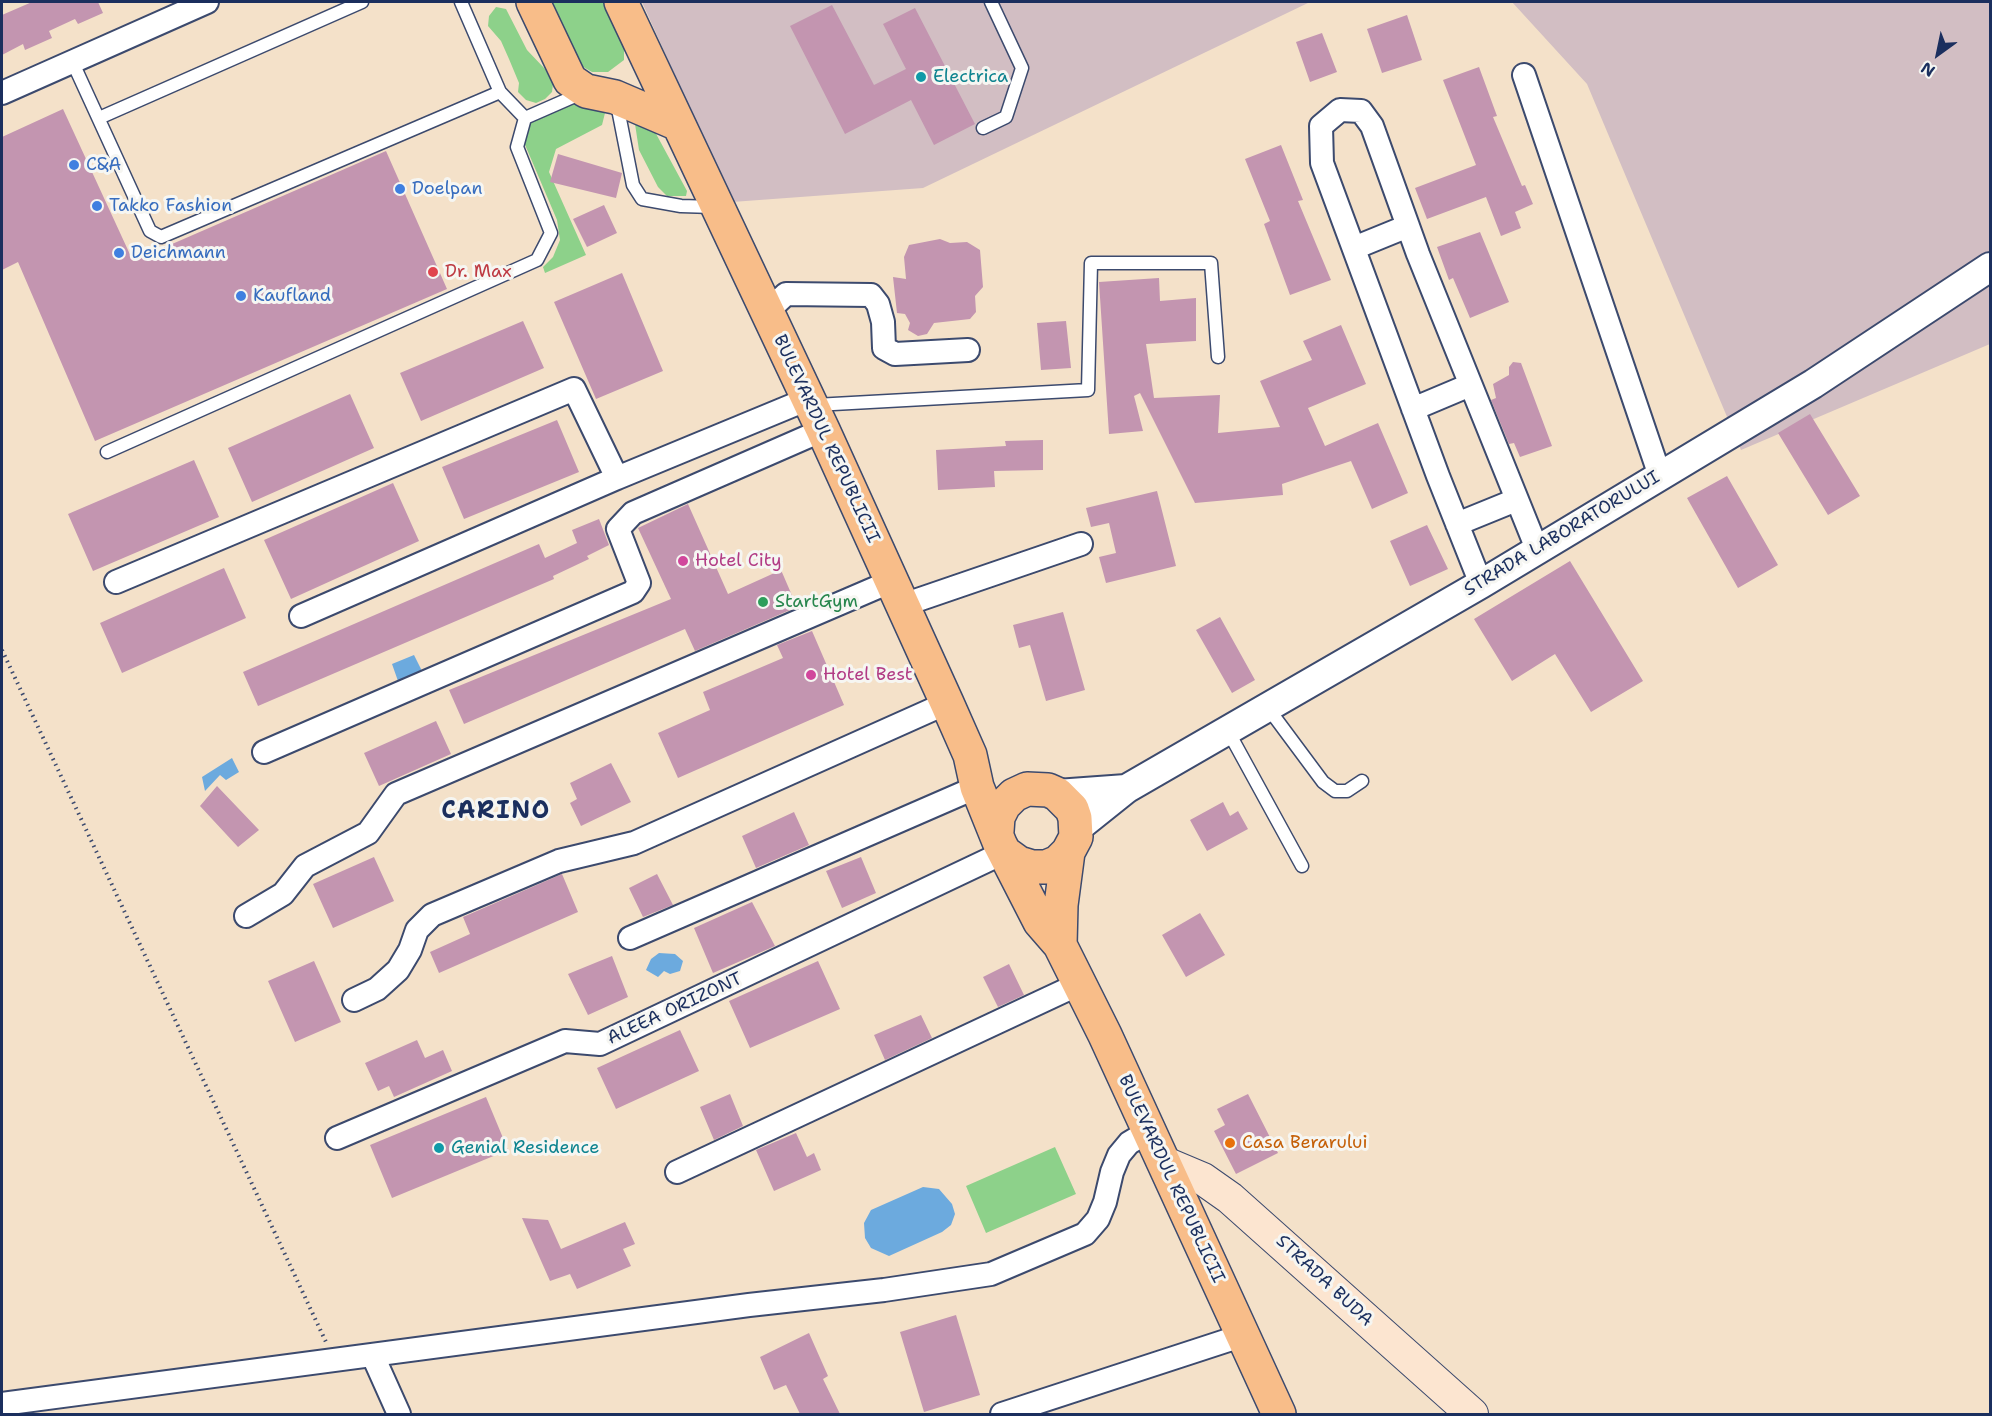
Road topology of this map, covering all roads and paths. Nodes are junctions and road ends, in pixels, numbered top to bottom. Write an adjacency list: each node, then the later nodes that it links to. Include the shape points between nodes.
1 (207, 2): 8 (street)
2 (362, 2): 13 (lane)
3 (461, 2): 10 (lane)
4 (533, 2): 12 (main road, via 570,80)
5 (621, 2): 7 (main road, BULEVARDUL REPUBLICII)
6 (991, 2): 16 (lane, via 1022,68 1006,117)
7 (644, 53): 12 (main road, via 627,80); 15 (main road, BULEVARDUL REPUBLICII)
8 (73, 63): 11 (street); 13 (lane)
9 (1524, 75): 28 (street)
10 (500, 92): 13 (lane, via 161,237 150,231); 14 (lane)
11 (2, 93)
12 (599, 93): 14 (lane); 15 (main road); 17 (lane, via 621,118 633,185 642,199)
13 (99, 117)
14 (525, 118): 27 (lane, via 517,147 550,234 537,260)
15 (678, 124): 17 (main road, BULEVARDUL REPUBLICII)
16 (983, 128)
17 (718, 207): 21 (main road, BULEVARDUL REPUBLICII)
18 (1408, 226): 19 (street); 19 (street, via 1372,126 1360,111 1340,110 1321,126 1322,163); 24 (street)
19 (1354, 249): 25 (street)
20 (1990, 267): 28 (street, STRADA LABORATORULUI, via 1813,384)
21 (767, 312): 22 (street, via 786,294 871,295 883,322 884,348 895,354); 26 (main road, BULEVARDUL REPUBLICII)
22 (968, 350)
23 (1218, 357): 26 (lane, via 1211,263 1092,263 1088,390)
24 (1470, 385): 25 (street); 30 (street)
25 (1413, 409): 31 (street)
26 (814, 411): 29 (street); 36 (main road, BULEVARDUL REPUBLICII); 42 (street, via 633,513 618,528 639,583 633,592)
27 (107, 452)
28 (1660, 476): 33 (street, STRADA LABORATORULUI)
29 (616, 478): 34 (street, via 574,389); 37 (street)
30 (1516, 500): 31 (street); 33 (street)
31 (1457, 524): 35 (street)
32 (1081, 544): 36 (street)
33 (1537, 549): 35 (street, STRADA LABORATORULUI)
34 (116, 582)
35 (1481, 584): 40 (street, STRADA LABORATORULUI)
36 (897, 593): 39 (main road, BULEVARDUL REPUBLICII); 51 (street, via 396,794 368,833 305,866 283,894)
37 (301, 616)
38 (2, 650): 62 (path)
39 (947, 704): 43 (main road, BULEVARDUL REPUBLICII); 55 (street, via 634,843 559,861 432,915 417,930 398,970 377,989)
40 (1268, 708): 41 (street, STRADA LABORATORULUI); 44 (lane, via 1335,791 1347,791)
41 (1227, 731): 46 (street, STRADA LABORATORULUI); 50 (lane)
42 (264, 752)
43 (970, 755): 45 (main road, BULEVARDUL REPUBLICII); 47 (main road, BULEVARDUL REPUBLICII)
44 (1362, 781)
45 (977, 787): 49 (main road, BULEVARDUL REPUBLICII); 52 (street)
46 (1126, 789): 47 (street); 48 (street, STRADA LABORATORULUI)
47 (1042, 792): 48 (main road, BULEVARDUL REPUBLICII, via 1072,809); 49 (main road, via 1014,795 1004,805 998,817)
48 (1072, 841): 49 (main road, via 1058,862 1039,867 1019,863); 53 (main road, BULEVARDUL REPUBLICII, via 1061,905)
49 (1003, 846): 53 (main road, BULEVARDUL REPUBLICII, via 1040,922); 57 (street, ALEEA ORIZONT, via 600,1044 565,1041)
50 (1302, 866)
51 (246, 916)
52 (630, 938)
53 (1060, 945): 54 (main road, BULEVARDUL REPUBLICII)
54 (1079, 984): 56 (main road, BULEVARDUL REPUBLICII); 59 (street)
55 (354, 1000)
56 (1149, 1131): 58 (main road, BULEVARDUL REPUBLICII); 61 (street, via 1129,1143 1119,1155 1098,1219 1085,1234 991,1274)
57 (337, 1138)
58 (1165, 1163): 60 (main road, BULEVARDUL REPUBLICII); 67 (main road, STRADA BUDA, via 1203,1179 1230,1198)
59 (677, 1172)
60 (1244, 1335): 65 (street); 66 (main road, BULEVARDUL REPUBLICII)
61 (373, 1356): 62 (street); 64 (street)
62 (334, 1360): 63 (street)
63 (2, 1404)
64 (399, 1414)
65 (1002, 1414)
66 (1279, 1414)
67 (1472, 1414)

